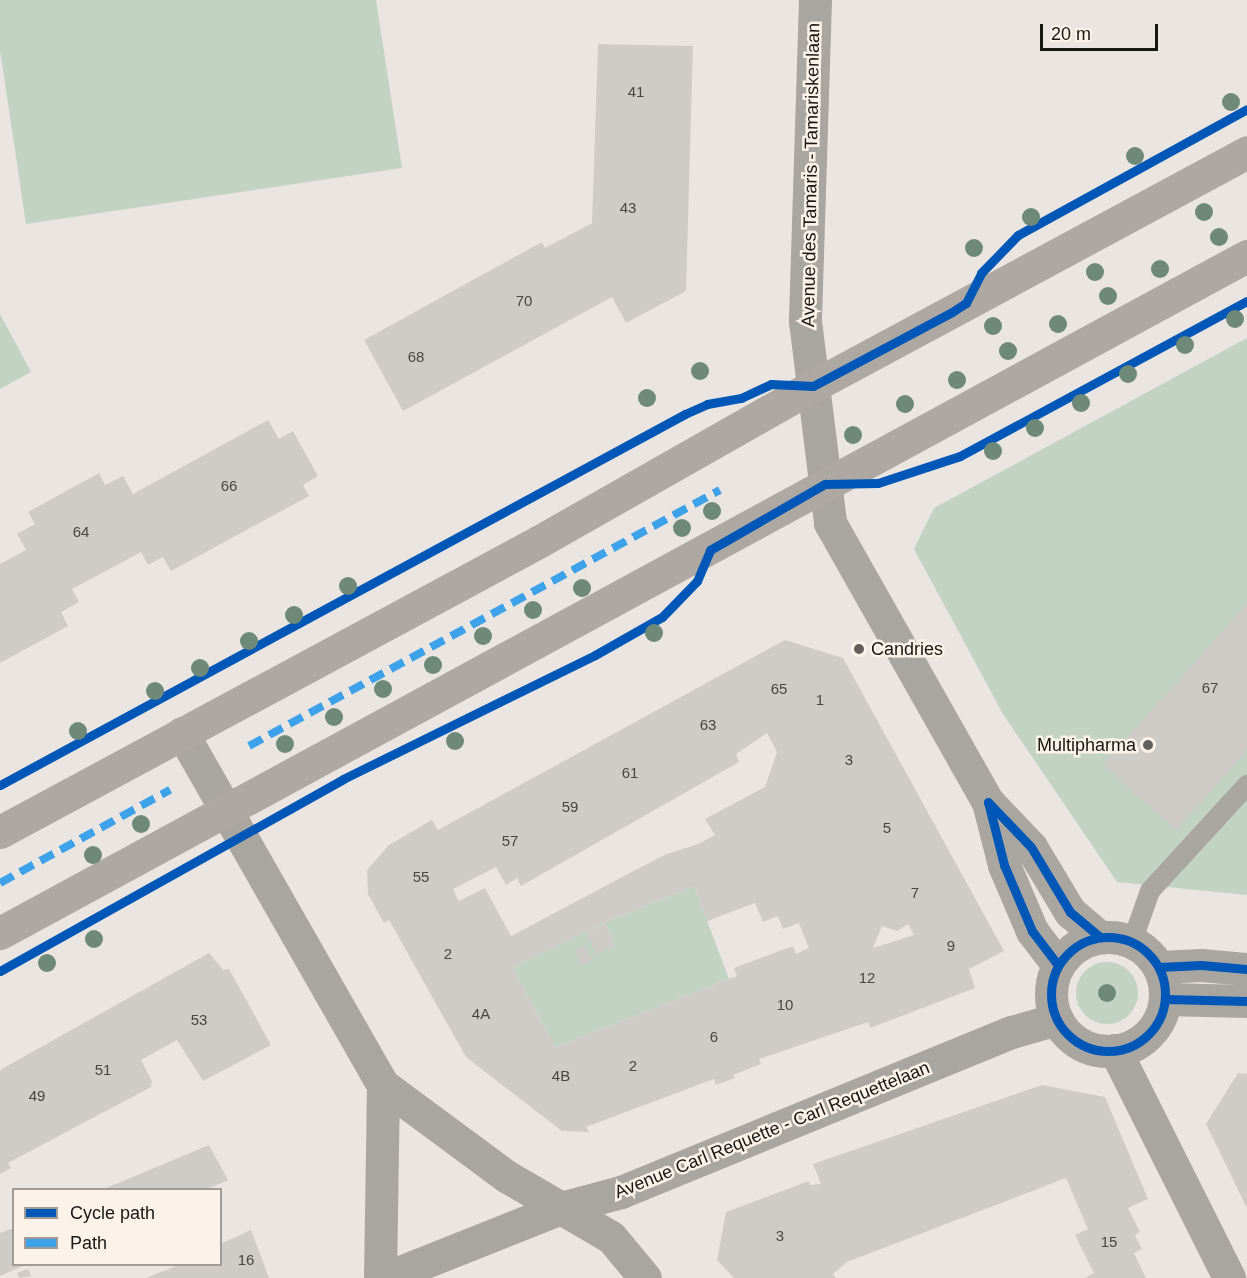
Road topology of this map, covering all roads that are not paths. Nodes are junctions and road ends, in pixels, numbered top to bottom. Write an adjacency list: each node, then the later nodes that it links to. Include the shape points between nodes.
1 (815, 0): 4 (street, Avenue des Tamaris - Tamariskenlaan, via 805,321)
2 (1247, 152): 4 (main road)
3 (1247, 256): 5 (main road)
4 (813, 386): 5 (street, Avenue des Tamaris - Tamariskenlaan); 6 (main road, via 550,536)
5 (825, 484): 8 (street, Avenue des Tamaris - Tamariskenlaan, via 830,523); 9 (main road)
6 (182, 733): 9 (street); 10 (main road)
7 (1247, 785): 13 (lane, via 1150,891)
8 (988, 802): 12 (street, via 1031,847 1070,912); 14 (street, via 1004,865 1032,931)
9 (226, 810): 11 (main road); 21 (street)
10 (0, 832)
11 (0, 933)
12 (1100, 937): 13 (street); 14 (street, via 1069,952)
13 (1132, 942): 15 (street)
14 (1058, 965): 19 (street, via 1051,992)
15 (1159, 967): 16 (street); 17 (street)
16 (1247, 969)
17 (1165, 999): 18 (street); 20 (street, via 1149,1034 1134,1045)
18 (1247, 1001)
19 (1057, 1019): 20 (street, via 1081,1044); 22 (street, Avenue Carl Requette - Carl Requettelaan, via 1001,1037 621,1192)
20 (1115, 1050): 26 (street)
21 (383, 1085): 22 (street, via 506,1176); 23 (street)
22 (561, 1208): 24 (street, Avenue Carl Requette - Carl Requettelaan); 25 (street, via 611,1237)
23 (380, 1278)
24 (385, 1278)
25 (645, 1278)
26 (1229, 1278)

